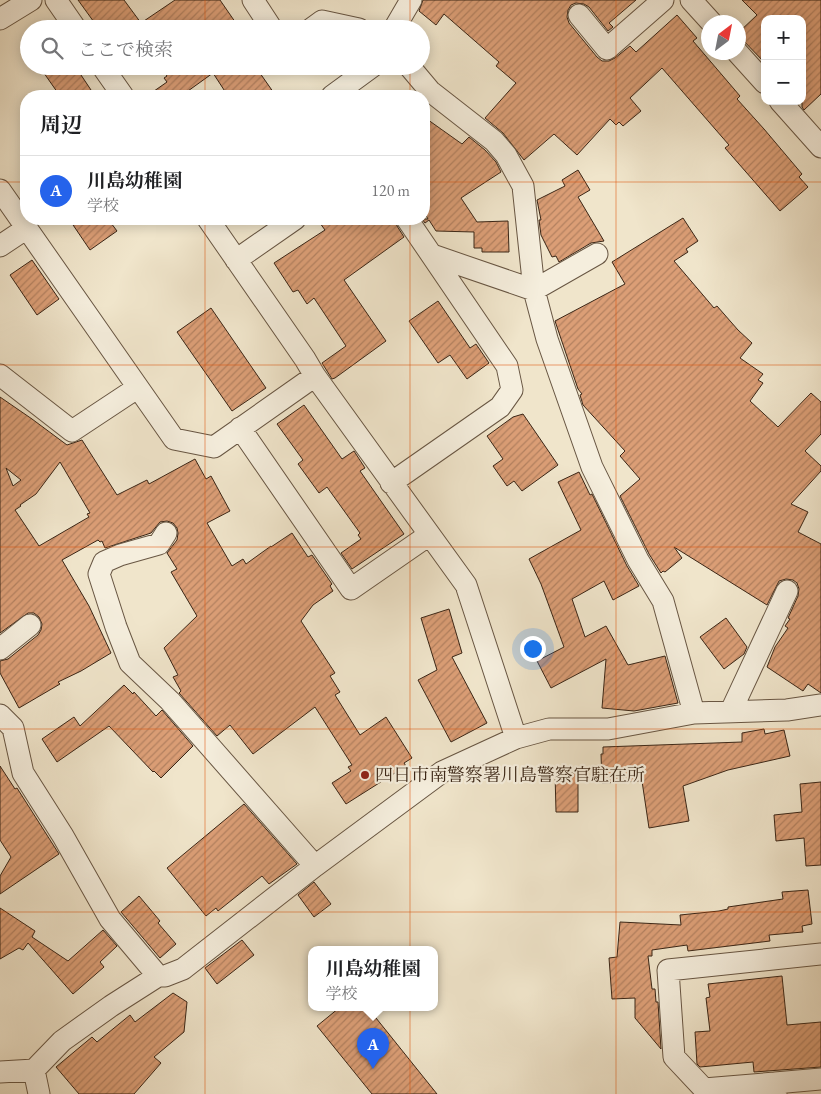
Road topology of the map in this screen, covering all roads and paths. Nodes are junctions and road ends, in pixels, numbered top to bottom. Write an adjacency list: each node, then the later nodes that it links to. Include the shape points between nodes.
1 (31, 0): 9 (street)
2 (56, 0): 10 (street)
3 (253, 0): 11 (street)
4 (411, 0): 12 (street)
5 (663, 0): 7 (street, via 607,49)
6 (691, 0): 8 (street)
7 (579, 15)
8 (705, 15)
9 (0, 19)
10 (70, 20)
11 (266, 20)
12 (399, 20)
13 (745, 60): 17 (street)
14 (108, 75): 18 (street)
15 (361, 75): 19 (street)
16 (417, 75): 20 (street)
17 (761, 79)
18 (119, 90)
19 (340, 90)
20 (429, 90)
21 (430, 91): 35 (street, via 494,141 513,166 523,186)
22 (784, 105): 23 (street)
23 (821, 147)
24 (0, 190): 25 (street)
25 (20, 218)
26 (25, 225): 30 (street)
27 (212, 225): 34 (street)
28 (286, 225): 34 (street)
29 (411, 225): 33 (street)
30 (27, 228): 31 (street); 38 (street)
31 (0, 246)
32 (597, 254): 35 (street)
33 (432, 255): 35 (street); 40 (street, via 508,366 512,390 500,407)
34 (236, 260): 37 (street)
35 (534, 290): 48 (street, via 547,339 592,467 638,560 663,600)
36 (0, 375): 38 (street, via 72,431)
37 (314, 376): 39 (street); 40 (street)
38 (137, 388): 39 (street, via 174,439 214,447)
39 (240, 428): 42 (street, via 351,589)
40 (391, 483): 42 (street)
41 (166, 533): 51 (street, via 158,544 104,562 99,574 130,663 170,701)
42 (429, 535): 50 (street, via 466,585)
43 (787, 591): 47 (street)
44 (30, 625): 45 (street)
45 (0, 649)
46 (821, 705): 47 (street, via 787,710)
47 (731, 711): 48 (street)
48 (694, 713): 50 (street, via 608,729 549,729)
49 (0, 715): 53 (street, via 12,728 23,773 110,919)
50 (516, 738): 51 (street, via 442,772)
51 (315, 866): 53 (street, via 183,969)
52 (821, 954): 57 (street, via 668,970 674,1057 704,1089)
53 (158, 976): 54 (street, via 62,1041)
54 (34, 1070): 55 (street); 58 (street)
55 (0, 1072)
56 (821, 1079): 57 (street)
57 (775, 1088)
58 (39, 1094)

